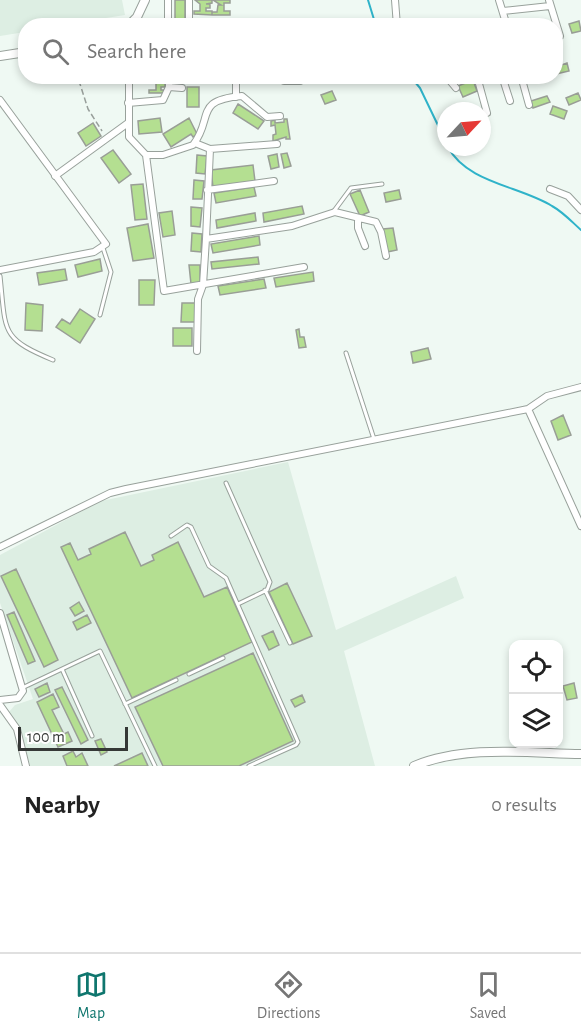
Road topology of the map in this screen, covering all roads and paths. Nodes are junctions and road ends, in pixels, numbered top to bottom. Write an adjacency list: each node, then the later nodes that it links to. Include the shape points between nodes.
1 (146, 0): 8 (street)
2 (168, 0): 9 (street)
3 (189, 0): 10 (street)
4 (395, 0): 11 (street)
5 (499, 0): 7 (street)
6 (550, 3): 7 (street); 13 (street)
7 (503, 11): 12 (street)
8 (134, 18)
9 (168, 18)
10 (189, 18)
11 (396, 18)
12 (505, 18)
13 (555, 18)
14 (18, 53): 15 (street)
15 (0, 56)
16 (80, 84): 34 (path, via 88,109)
17 (129, 84): 30 (street)
18 (236, 84): 26 (street)
19 (453, 84): 25 (street)
20 (479, 84): 29 (street)
21 (505, 84): 28 (street)
22 (523, 84): 31 (street)
23 (169, 87): 24 (street); 30 (street, via 163,100)
24 (182, 88)
25 (456, 88)
26 (236, 97): 32 (street, via 242,96 267,117); 35 (street, via 211,104)
27 (0, 100): 39 (street)
28 (510, 101)
29 (484, 102)
30 (128, 103): 33 (street)
31 (529, 105)
32 (280, 116)
33 (128, 123): 34 (street); 38 (street, via 129,137)
34 (106, 137): 39 (street)
35 (195, 143): 37 (street); 38 (street, via 190,148)
36 (277, 144): 37 (street)
37 (210, 149): 43 (street)
38 (146, 155): 54 (street, via 164,291)
39 (55, 176): 49 (street, via 106,244)
40 (274, 181): 43 (street)
41 (382, 184): 45 (lane, via 351,188)
42 (550, 189): 44 (street, via 568,196)
43 (207, 190): 47 (street)
44 (581, 210)
45 (333, 213): 46 (street); 47 (street, via 292,226)
46 (358, 219): 48 (street); 50 (street, via 376,222)
47 (206, 239): 54 (street)
48 (365, 246)
49 (102, 247): 52 (street, via 94,252); 55 (lane, via 111,272)
50 (386, 256)
51 (304, 267): 54 (street)
52 (0, 270)
53 (0, 276): 58 (lane, via 6,329 11,339)
54 (203, 285): 56 (street, via 198,299)
55 (100, 315)
56 (197, 351)
57 (346, 353): 61 (lane)
58 (53, 360)
59 (581, 387): 60 (street, via 547,396)
60 (528, 409): 61 (street); 63 (street)
61 (375, 441): 65 (street, via 224,467 110,493)
62 (226, 483): 66 (lane, via 270,582)
63 (581, 526)
64 (171, 536): 67 (lane, via 187,525 191,527 209,566 224,574)
65 (0, 547)
66 (265, 590): 67 (lane); 69 (lane)
67 (238, 604): 83 (lane, via 298,742)
68 (0, 613): 74 (street)
69 (290, 643)
70 (223, 658): 72 (lane)
71 (62, 669): 74 (lane); 76 (lane, via 100,651); 78 (lane)
72 (189, 674)
73 (176, 680): 76 (lane)
74 (22, 688): 75 (street, via 18,698)
75 (0, 700)
76 (125, 704): 82 (lane)
77 (0, 705): 81 (street, via 17,729)
78 (92, 736)
79 (581, 754): 80 (street, via 496,752 453,755)
80 (431, 763): 84 (street)
81 (26, 766)
82 (155, 766)
83 (249, 766)
84 (414, 766)

